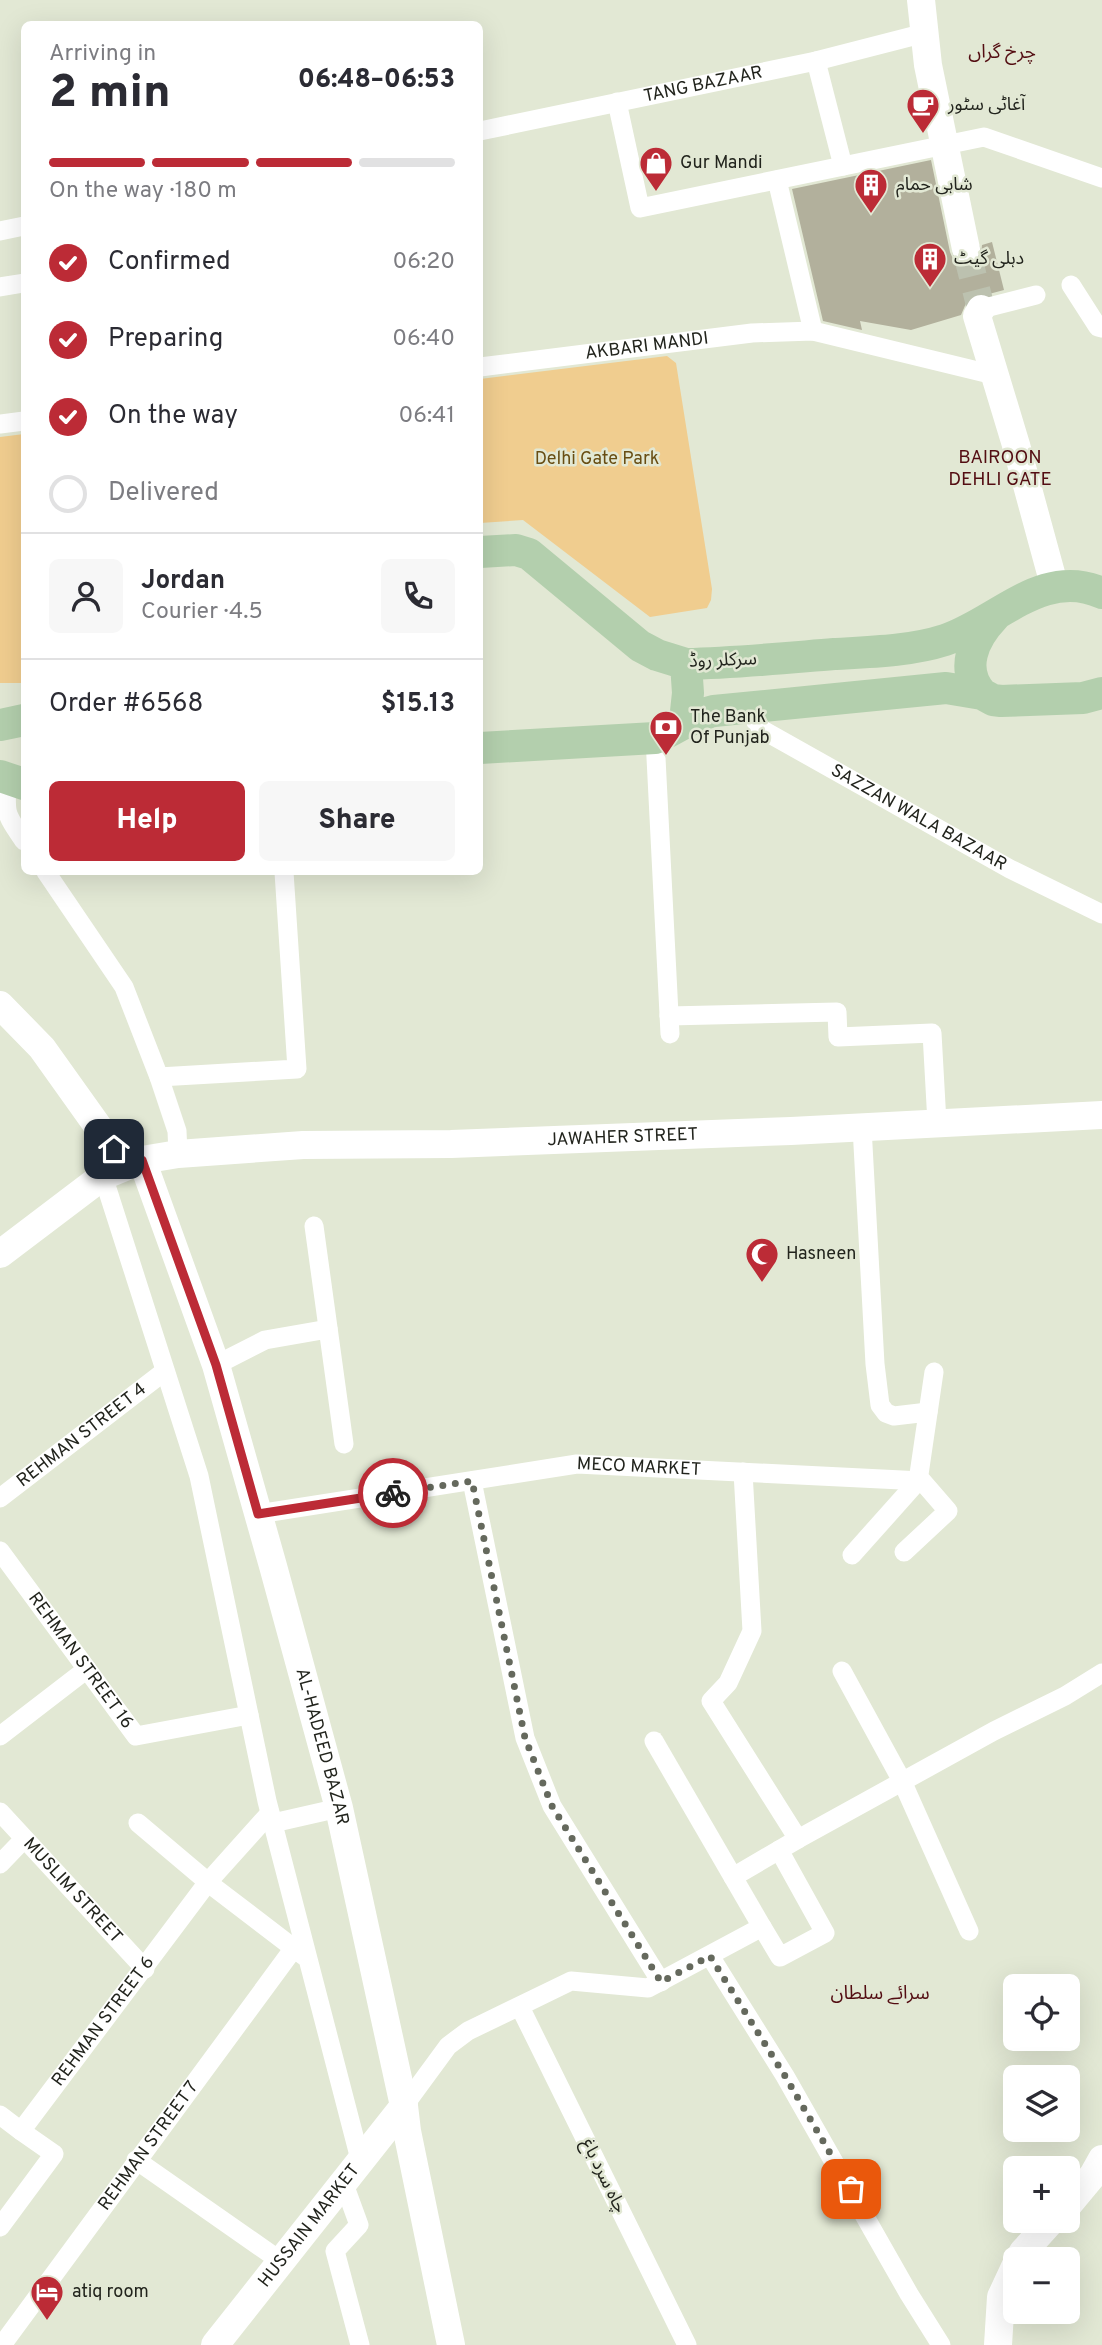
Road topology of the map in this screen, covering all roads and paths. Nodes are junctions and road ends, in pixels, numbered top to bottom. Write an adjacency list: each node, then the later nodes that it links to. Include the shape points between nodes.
1 (921, 0): 2 (street)
2 (925, 33): 3 (street, TANG BAZAAR); 6 (street)
3 (816, 61): 4 (street, TANG BAZAAR); 7 (street)
4 (617, 103): 5 (street, TANG BAZAAR); 9 (street, via 640,208)
5 (483, 130)
6 (943, 146): 7 (street); 8 (street, via 984,137); 12 (street)
7 (843, 166): 9 (street)
8 (1102, 178)
9 (777, 180): 19 (street)
10 (21, 227): 11 (street)
11 (0, 231)
12 (966, 249)
13 (21, 284): 15 (street)
14 (1071, 285): 18 (street)
15 (0, 287)
16 (1036, 295): 17 (street)
17 (981, 309): 21 (street, via 977,316)
18 (1102, 328)
19 (813, 331): 20 (street, AKBARI MANDI, via 752,333); 21 (street, AKBARI MANDI)
20 (483, 367)
21 (995, 374): 25 (street)
22 (21, 421): 23 (street)
23 (0, 424)
24 (483, 552): 28 (main road, سرکلر روڈ, via 528,554 640,646)
25 (1055, 587): 26 (main road, سرکلر روڈ, via 1076,586); 27 (main road, سرکلر روڈ, via 1026,596)
26 (1102, 593)
27 (997, 613): 28 (main road, سرکلر روڈ, via 937,642 882,651); 29 (main road, سرکلر روڈ, via 981,631 972,652 971,670)
28 (686, 664): 33 (main road)
29 (982, 694): 30 (main road, via 1026,702); 31 (main road, via 946,688)
30 (1102, 694)
31 (752, 706): 33 (main road); 41 (street, SAZZAN WALA BAZAAR, via 761,729 1010,869)
32 (21, 721): 34 (main road)
33 (685, 721): 35 (main road)
34 (0, 725)
35 (655, 738): 36 (main road); 45 (street, via 670,1025 837,1012 838,1037 932,1033)
36 (483, 748)
37 (11, 780): 38 (street, via 5,806)
38 (21, 837)
39 (48, 875): 43 (street, via 119,978)
40 (284, 875): 43 (street, via 297,1069)
41 (1102, 914)
42 (0, 1005): 48 (street, AL-HADEED BAZAR, via 42,1048)
43 (159, 1077): 47 (street, via 177,1131)
44 (1102, 1115): 45 (street, JAWAHER STREET)
45 (937, 1123): 46 (street, JAWAHER STREET)
46 (862, 1127): 47 (street, JAWAHER STREET, via 451,1144 303,1145); 55 (street, via 880,1405 894,1416)
47 (178, 1154): 48 (street, JAWAHER STREET)
48 (123, 1168): 50 (street); 52 (street, AL-HADEED BAZAR); 53 (street)
49 (314, 1226): 51 (street)
50 (0, 1254)
51 (328, 1329): 52 (street, via 265,1340); 56 (street)
52 (216, 1365): 61 (street, AL-HADEED BAZAR)
53 (165, 1371): 60 (street, REHMAN STREET 4); 68 (street, via 198,1476)
54 (934, 1372): 55 (street)
55 (928, 1412): 59 (street)
56 (344, 1444)
57 (743, 1472): 58 (street, MECO MARKET, via 577,1464); 59 (street, MECO MARKET); 77 (street, via 752,1631 728,1683 711,1700)
58 (472, 1481): 61 (street, MECO MARKET); 87 (street, via 525,1738 552,1806)
59 (918, 1481): 63 (street, via 948,1511); 64 (street)
60 (0, 1498)
61 (258, 1514): 72 (street, AL-HADEED BAZAR)
62 (0, 1551): 65 (street, REHMAN STREET 16)
63 (904, 1552)
64 (852, 1555)
65 (87, 1669): 68 (street, REHMAN STREET 16, via 136,1736); 69 (street)
66 (842, 1671): 71 (street)
67 (1102, 1673): 71 (street)
68 (249, 1714): 74 (street)
69 (0, 1736)
70 (654, 1741): 80 (street)
71 (902, 1781): 77 (street); 83 (street)
72 (340, 1808): 74 (street); 89 (street, AL-HADEED BAZAR)
73 (0, 1812): 76 (street, MUSLIM STREET)
74 (272, 1818): 81 (street, REHMAN STREET 6); 84 (street)
75 (138, 1823): 81 (street)
76 (24, 1839): 79 (street); 86 (street, MUSLIM STREET)
77 (798, 1839): 78 (street)
78 (779, 1850): 80 (street); 82 (street, via 825,1933 780,1957)
79 (0, 1864)
80 (733, 1877): 82 (street)
81 (208, 1882): 84 (street); 86 (street, REHMAN STREET 6)
82 (762, 1927): 85 (street)
83 (969, 1931)
84 (301, 1953): 93 (street, REHMAN STREET 7); 94 (street)
85 (710, 1956): 87 (street); 106 (street)
86 (145, 1969): 91 (street, REHMAN STREET 6)
87 (661, 1982): 88 (street, via 648,1988 571,1981)
88 (520, 2007): 89 (street, via 468,2031 448,2046); 105 (street, چاہ سرد باغ)
89 (404, 2106): 94 (street, HUSSAIN MARKET); 104 (street, AL-HADEED BAZAR)
90 (0, 2115): 91 (street)
91 (21, 2131): 96 (street, via 54,2154)
92 (1102, 2159): 95 (street)
93 (136, 2160): 99 (street); 102 (street, REHMAN STREET 7)
94 (353, 2174): 99 (street, HUSSAIN MARKET); 101 (street, via 359,2225 335,2251)
95 (1080, 2191)
96 (0, 2227)
97 (1040, 2233): 98 (street)
98 (1028, 2247)
99 (282, 2262): 103 (street, HUSSAIN MARKET)
100 (1003, 2295): 107 (street)
101 (359, 2344)
102 (2, 2345)
103 (215, 2345)
104 (451, 2345)
105 (687, 2345)
106 (941, 2345)
107 (998, 2345)

